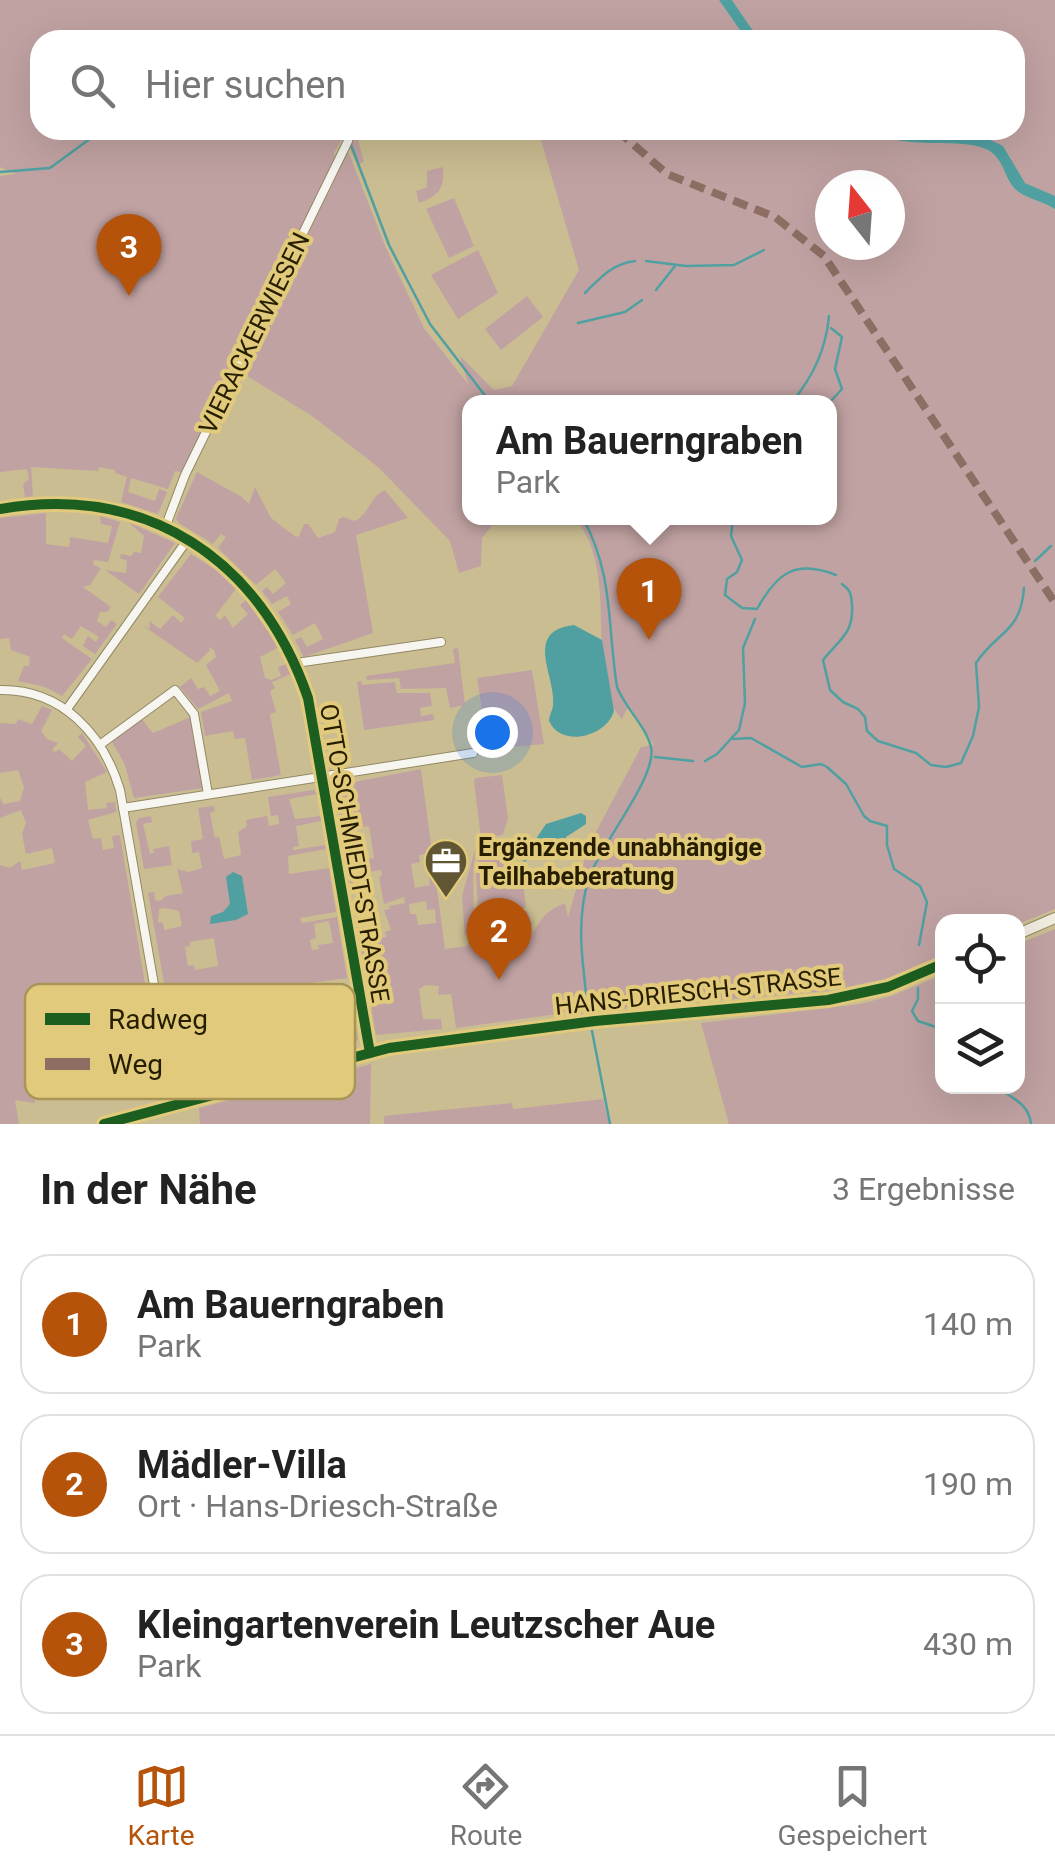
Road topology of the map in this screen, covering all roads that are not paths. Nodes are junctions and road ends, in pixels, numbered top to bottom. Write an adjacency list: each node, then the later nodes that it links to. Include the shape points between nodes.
1 (348, 141): 3 (street, VIERACKERWIESEN)
2 (0, 509): 3 (street, OTTO-SCHMIEDT-STRASSE, via 87,504)
3 (165, 528): 4 (street, OTTO-SCHMIEDT-STRASSE)
4 (188, 539): 6 (street, OTTO-SCHMIEDT-STRASSE, via 258,600); 8 (street)
5 (441, 642): 6 (street)
6 (296, 663): 11 (street, OTTO-SCHMIEDT-STRASSE)
7 (0, 690): 8 (street, via 32,693)
8 (67, 709): 9 (street)
9 (101, 744): 12 (street, via 175,690 194,714); 13 (street)
10 (474, 752): 11 (street)
11 (321, 776): 12 (street); 18 (street, OTTO-SCHMIEDT-STRASSE)
12 (208, 794): 13 (street)
13 (124, 808): 17 (street)
14 (1055, 918): 15 (main road)
15 (1025, 931)
16 (935, 967): 18 (main road, HANS-DRIESCH-STRASSE, via 888,987 828,1000 595,1021)
17 (154, 984)
18 (370, 1052): 19 (main road, HANS-DRIESCH-STRASSE)
19 (355, 1056)
20 (174, 1099): 22 (street)
21 (197, 1099): 22 (main road, HANS-DRIESCH-STRASSE)
22 (175, 1105): 23 (main road, HANS-DRIESCH-STRASSE)
23 (104, 1124)

